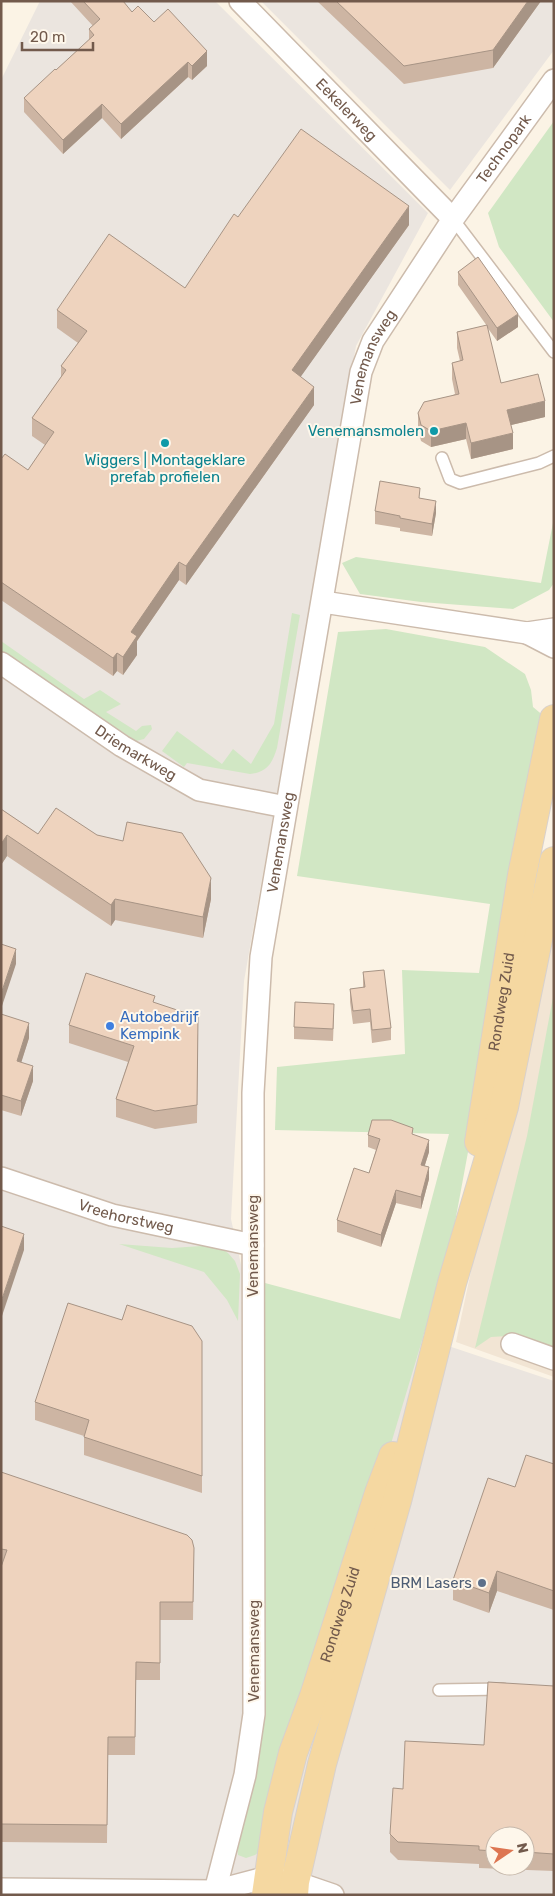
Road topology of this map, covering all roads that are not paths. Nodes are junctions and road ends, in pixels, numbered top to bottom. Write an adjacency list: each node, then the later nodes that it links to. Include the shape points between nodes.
1 (240, 1): 3 (street, Eekelerweg)
2 (554, 80): 3 (street, Technopark)
3 (453, 219): 4 (lane); 7 (street, Venemansweg, via 373,342 361,372)
4 (554, 352)
5 (554, 456): 6 (lane, via 540,463 460,483 450,479)
6 (442, 458)
7 (323, 602): 9 (street); 13 (street, Venemansweg)
8 (554, 629): 9 (street)
9 (527, 633): 10 (street)
10 (554, 647)
11 (1, 663): 13 (street, Driemarkweg, via 122,746 199,790)
12 (554, 719): 17 (main road, Rondweg Zuid, via 522,875 470,1196)
13 (286, 807): 16 (street, Venemansweg, via 260,957 253,1093)
14 (554, 861): 17 (main road, Rondweg Zuid, via 504,1107)
15 (1, 1178): 16 (street, Vreehorstweg, via 112,1215)
16 (253, 1245): 26 (street, Venemansweg, via 254,1714 245,1775)
17 (452, 1283): 18 (main road, Rondweg Zuid)
18 (438, 1340): 23 (main road, Rondweg Zuid, via 379,1493 293,1753 278,1812); 24 (main road, Rondweg Zuid, via 397,1500 322,1764)
19 (512, 1344): 20 (street)
20 (554, 1359)
21 (516, 1689): 22 (lane)
22 (440, 1690)
23 (267, 1886): 24 (street); 26 (street)
24 (295, 1888): 27 (street)
25 (1, 1889): 26 (street)
26 (219, 1893)
27 (333, 1895)

